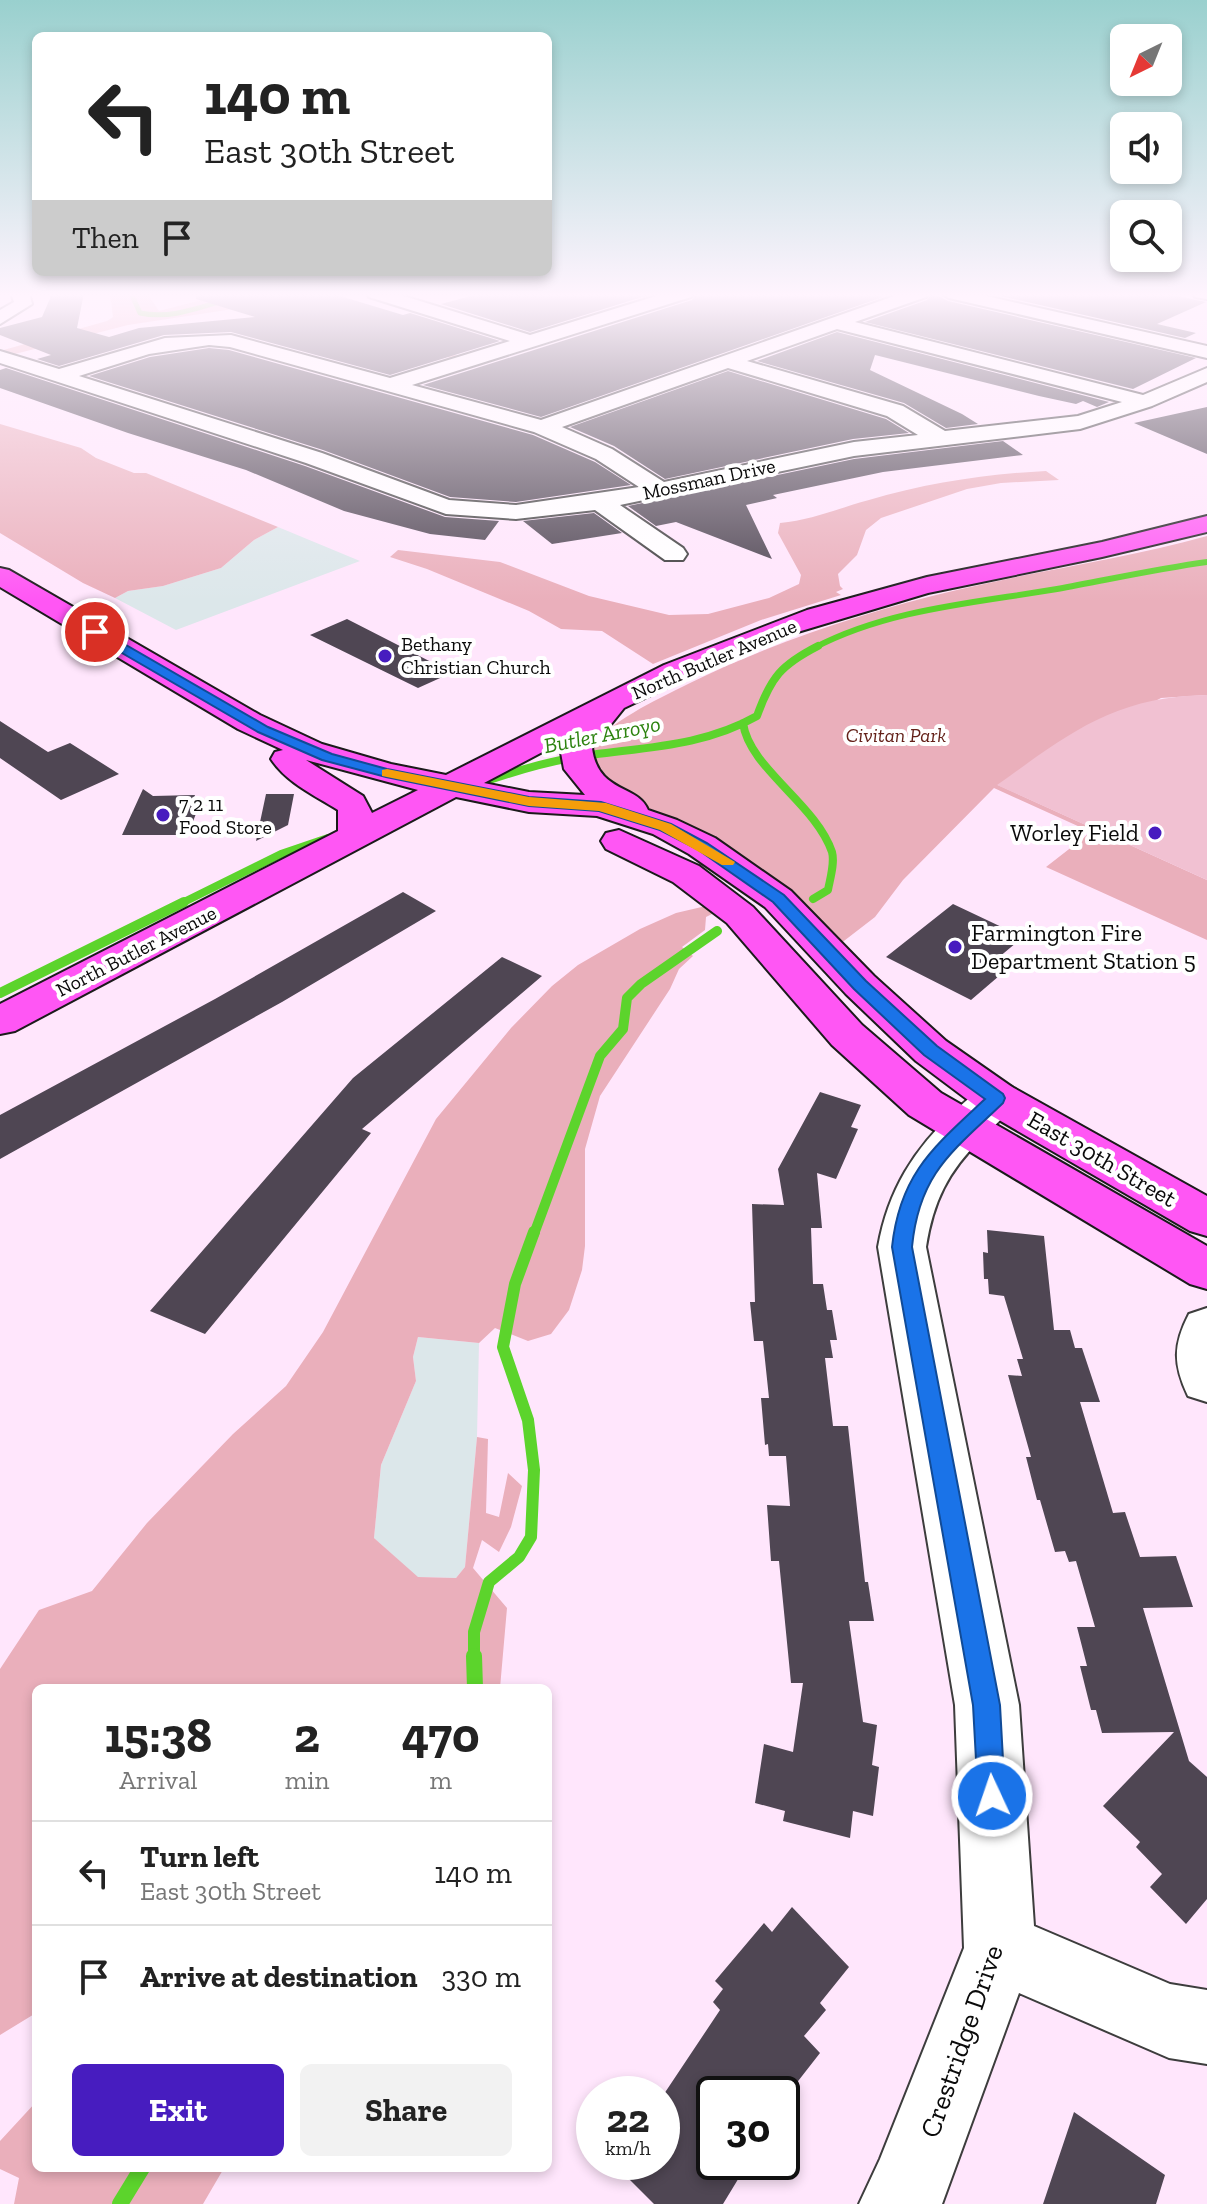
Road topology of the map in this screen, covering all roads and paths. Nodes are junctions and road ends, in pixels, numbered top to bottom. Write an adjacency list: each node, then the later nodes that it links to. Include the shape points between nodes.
1 (119, 396): 11 (street, Mossman Drive, via 446,507 516,512)
2 (434, 396): 8 (street)
3 (632, 396): 8 (street)
4 (844, 396): 9 (street, via 895,411)
5 (1121, 396): 7 (street)
6 (1159, 396): 7 (street, Mossman Drive)
7 (1145, 402): 9 (street, Mossman Drive, via 1080,422)
8 (542, 427): 10 (street, via 604,454)
9 (938, 437): 10 (street, Mossman Drive)
10 (659, 489): 11 (street, Mossman Drive)
11 (600, 502): 13 (street)
12 (1207, 524): 15 (main road, North Butler Avenue, via 845,607 733,646)
13 (674, 554)
14 (0, 576): 16 (main road, East 30th Street)
15 (616, 702): 17 (main road, North Butler Avenue); 19 (main road, via 576,747 581,772 610,798)
16 (263, 729): 17 (main road, East 30th Street, via 338,761); 20 (main road, via 292,766 351,803)
17 (453, 786): 18 (main road, East 30th Street); 20 (main road, North Butler Avenue)
18 (529, 802): 19 (main road, East 30th Street, via 601,806); 22 (main road, via 686,874 764,939 816,1002 925,1104)
19 (665, 827): 22 (main road, East 30th Street, via 721,857 778,899 931,1051)
20 (356, 838): 21 (main road, North Butler Avenue)
21 (0, 1021)
22 (980, 1114): 23 (main road, East 30th Street); 24 (main road); 27 (street, Crestridge Drive, via 920,1178 902,1247 987,1705)
23 (1207, 1218)
24 (1207, 1270)
25 (1207, 1329): 26 (street, via 1199,1345)
26 (1207, 1380)
27 (1000, 1948): 28 (street, via 1169,2021); 29 (street, Crestridge Drive)
28 (1207, 2027)
29 (899, 2204)

